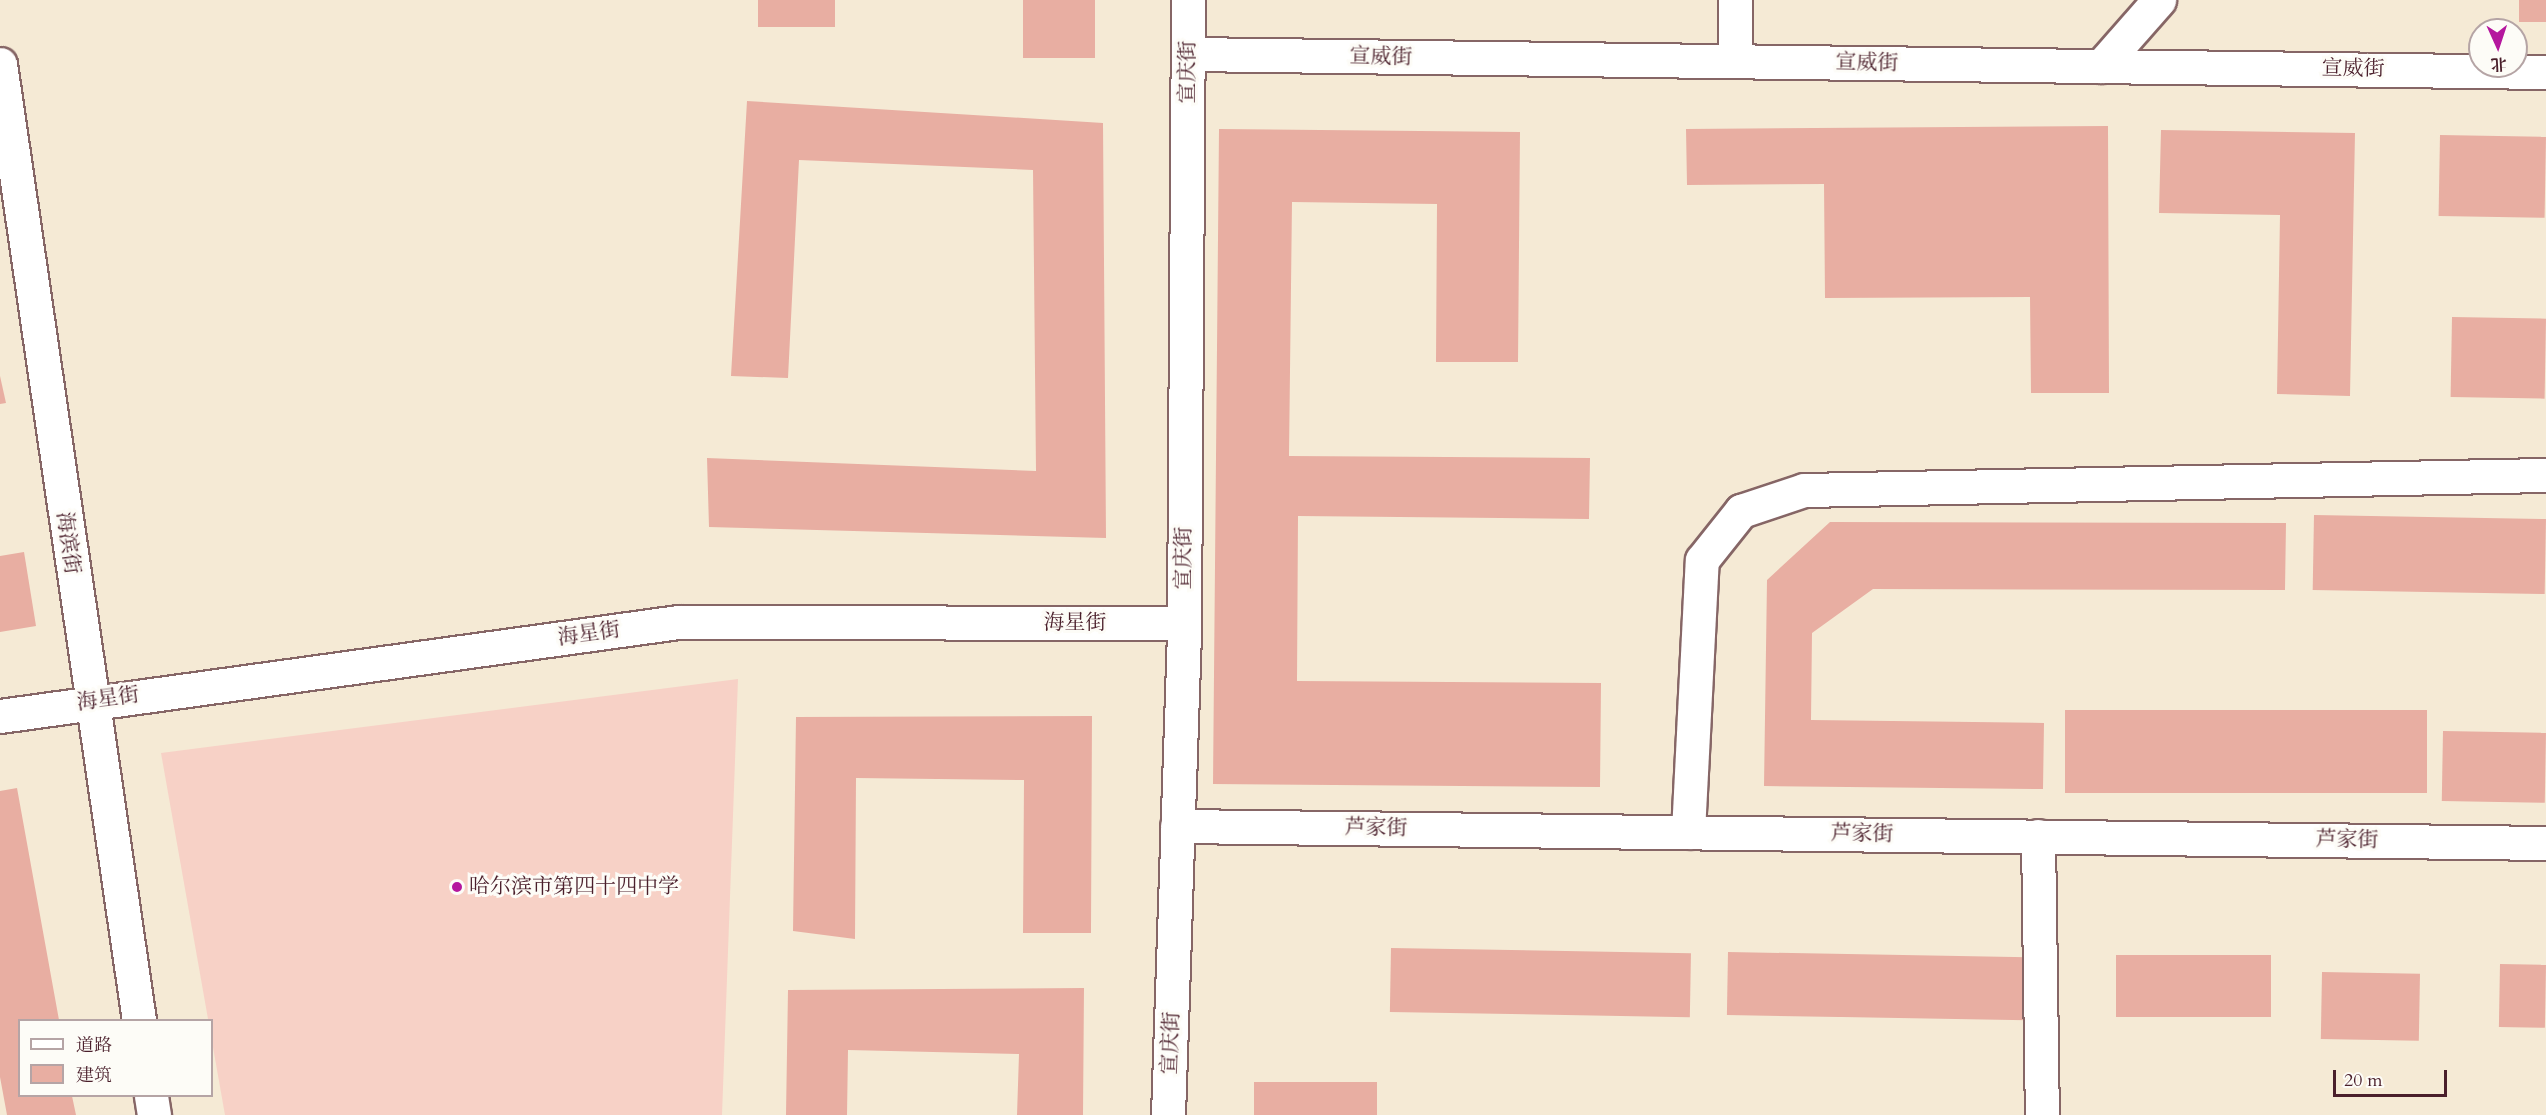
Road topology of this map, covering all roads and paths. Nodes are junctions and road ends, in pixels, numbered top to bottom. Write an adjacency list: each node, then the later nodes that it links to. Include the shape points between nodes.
1 (1188, 0): 4 (street, 宣庆街)
2 (1736, 0): 5 (street)
3 (2159, 0): 7 (street)
4 (1188, 54): 5 (street, 宣威街); 10 (street, 宣庆街)
5 (1735, 61): 7 (street, 宣威街)
6 (0, 64): 11 (street, 海滨街)
7 (2101, 66): 8 (street, 宣威街)
8 (2546, 72)
9 (2546, 475): 14 (street, via 1804,490 1741,511 1702,560)
10 (1184, 623): 11 (street, 海星街, via 678,622); 13 (street, 宣庆街)
11 (91, 702): 12 (street, 海星街); 17 (street, 海滨街)
12 (0, 716)
13 (1177, 826): 14 (street, 芦家街); 20 (street, 宣庆街)
14 (1688, 832): 15 (street, 芦家街)
15 (2038, 836): 16 (street, 芦家街); 21 (street)
16 (2546, 843)
17 (139, 1019)
18 (151, 1097): 19 (street)
19 (153, 1115)
20 (1168, 1115)
21 (2042, 1115)

